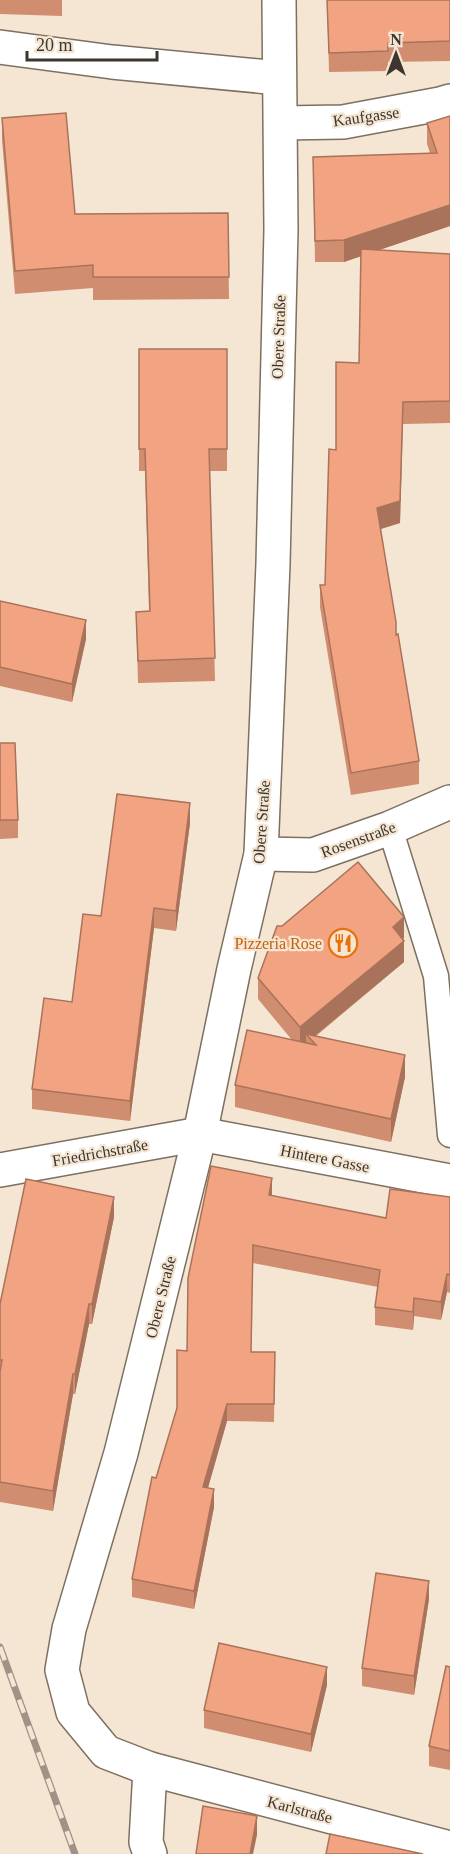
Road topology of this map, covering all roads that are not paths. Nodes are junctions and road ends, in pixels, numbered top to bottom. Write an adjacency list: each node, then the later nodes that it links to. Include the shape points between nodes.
1 (279, 0): 3 (street, Obere Straße)
2 (0, 47): 3 (street)
3 (279, 78): 5 (street, Obere Straße)
4 (450, 101): 5 (street, Kaufgasse, via 343,122)
5 (280, 123): 8 (street, Obere Straße, via 273,553)
6 (450, 802): 7 (street, Rosenstraße)
7 (390, 828): 8 (street, Rosenstraße, via 313,855); 10 (lane, via 436,976)
8 (261, 854): 9 (street, Obere Straße)
9 (200, 1134): 11 (street, Friedrichstraße); 12 (street, Hintere Gasse); 13 (street, Obere Straße, via 121,1453 69,1629 62,1670 73,1712 106,1752)
10 (450, 1135)
11 (0, 1170)
12 (450, 1181)
13 (150, 1769): 14 (street, Karlstraße); 15 (street, via 146,1842)
14 (450, 1848)
15 (150, 1854)

